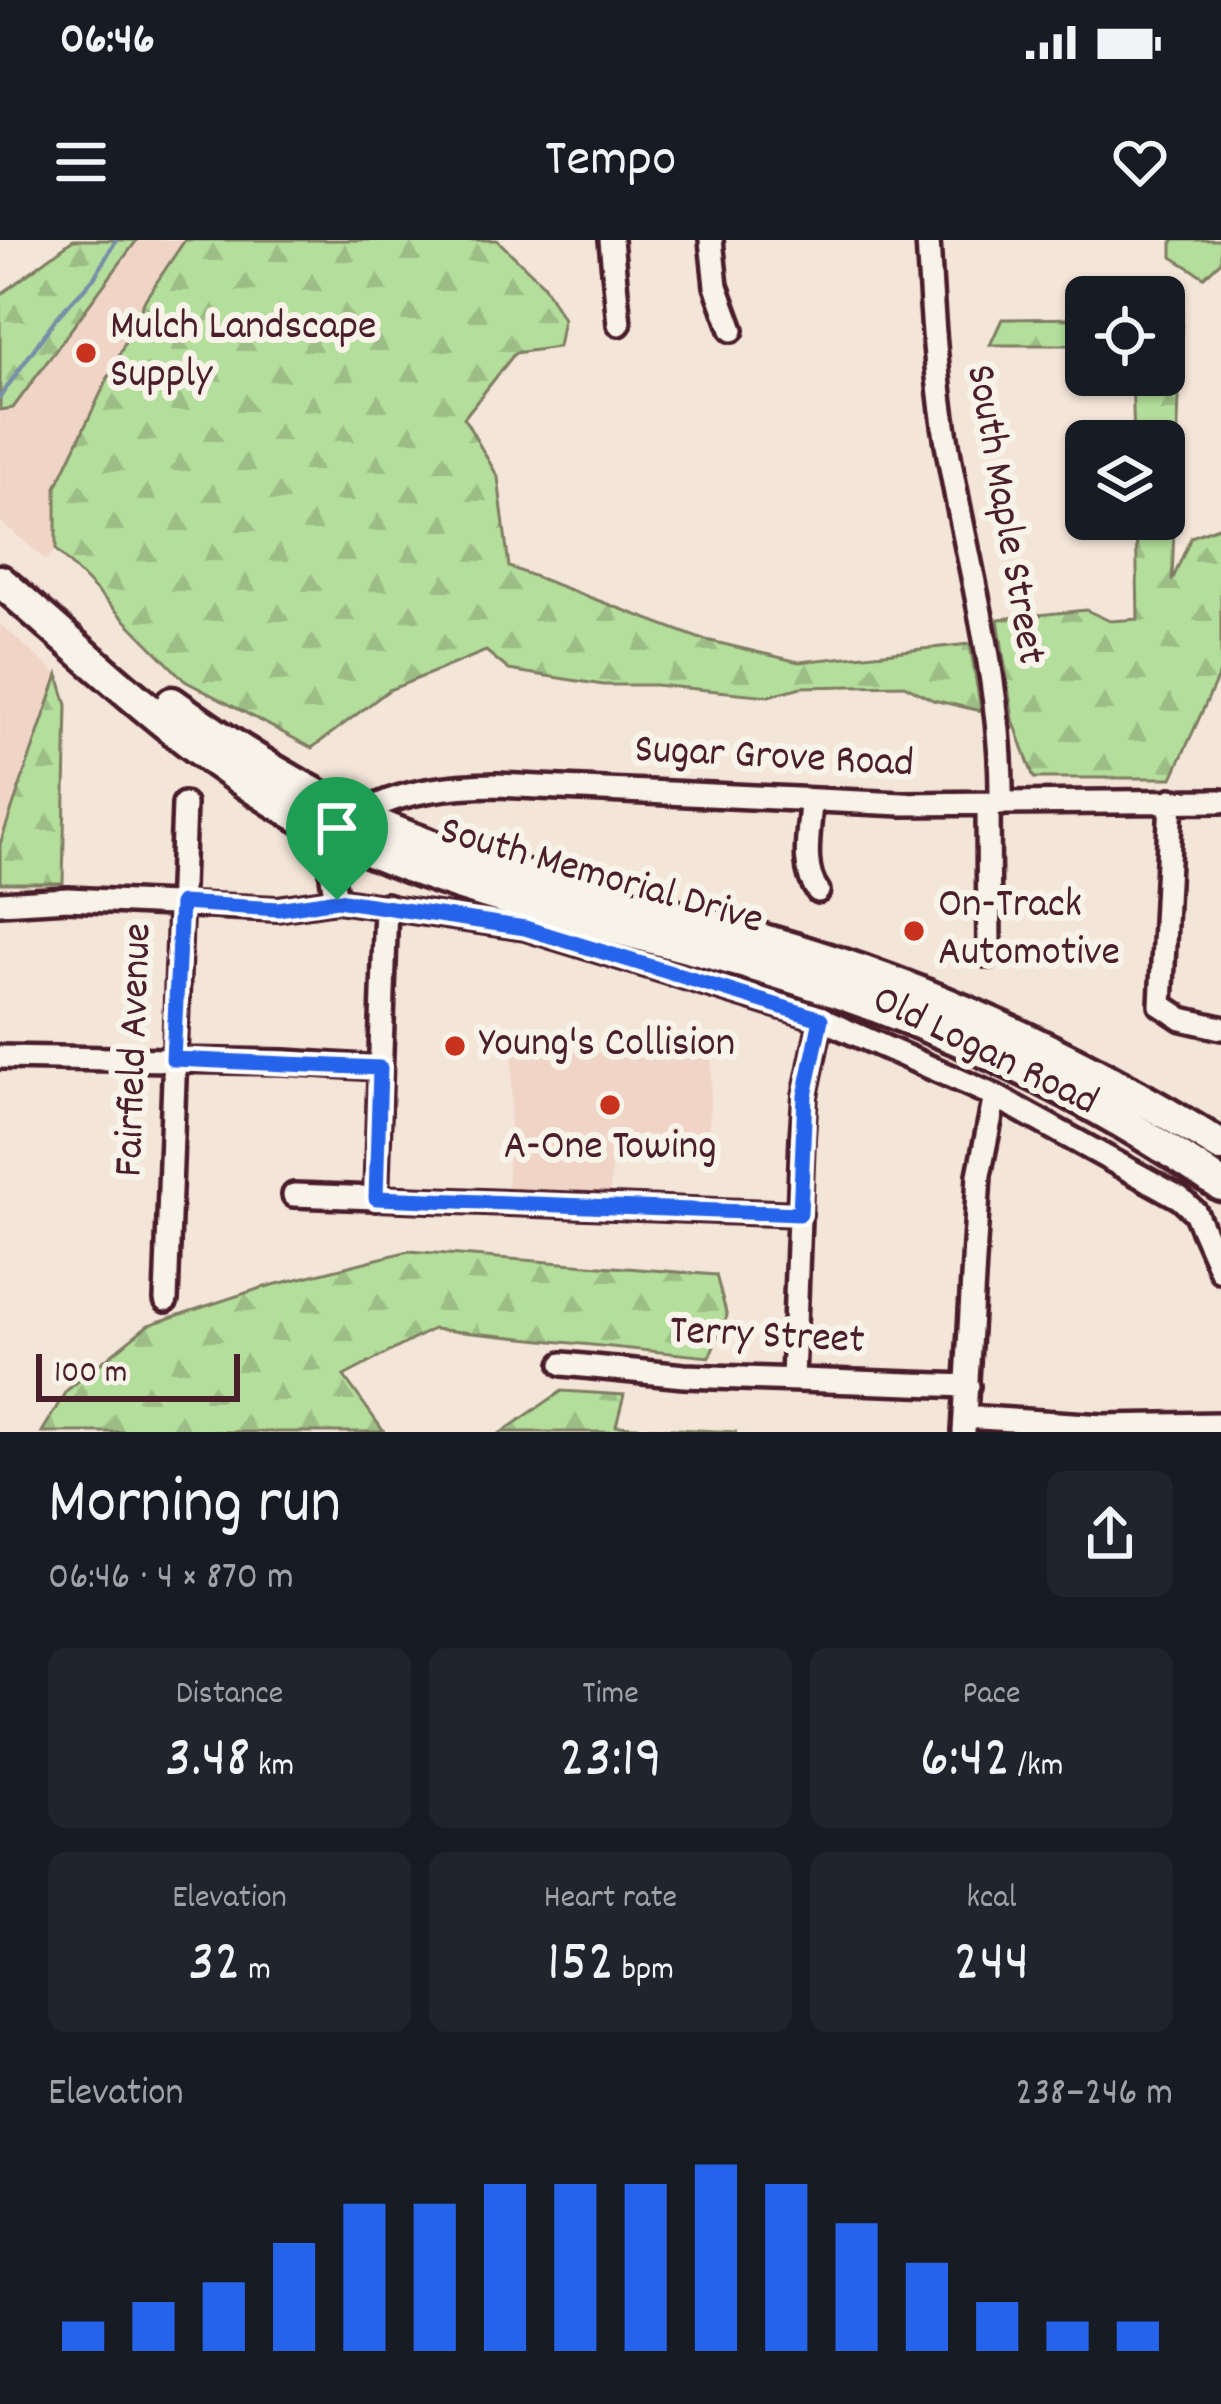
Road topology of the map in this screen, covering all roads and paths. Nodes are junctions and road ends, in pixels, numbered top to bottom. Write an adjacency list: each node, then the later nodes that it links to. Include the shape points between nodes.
1 (611, 240): 4 (street)
2 (711, 240): 5 (street)
3 (928, 240): 12 (street, South Maple Street, via 939,392 997,708)
4 (619, 324)
5 (732, 330)
6 (0, 559): 13 (highway, South Memorial Drive, via 130,670)
7 (0, 580): 13 (highway, South Memorial Drive, via 219,764 269,799)
8 (1171, 800): 10 (street, Sugar Grove Road); 12 (street, Sugar Grove Road); 21 (street, via 1161,1005)
9 (811, 801): 12 (street, Sugar Grove Road); 13 (street, Sugar Grove Road, via 465,786 403,796); 14 (street, via 808,866)
10 (1221, 801)
11 (184, 804): 17 (street, Fairfield Avenue)
12 (994, 804): 19 (street, South Maple Street)
13 (348, 826): 15 (street, via 332,876); 26 (highway, South Memorial Drive, via 893,982 1078,1064); 27 (highway, South Memorial Drive, via 444,879 768,969 902,1016 1067,1094)
14 (818, 891)
15 (337, 900): 17 (street, Old Logan Road, via 278,909); 18 (street, Old Logan Road)
16 (0, 903): 17 (street, Old Logan Road)
17 (181, 903): 23 (street, Fairfield Avenue)
18 (386, 905): 20 (street, Old Logan Road, via 525,928); 24 (street)
19 (989, 956)
20 (821, 1019): 25 (street, Old Logan Road); 30 (street, via 805,1096)
21 (1221, 1028)
22 (0, 1057): 23 (street)
23 (173, 1059): 24 (street); 32 (street, Fairfield Avenue)
24 (380, 1068): 29 (street)
25 (994, 1096): 31 (street, Old Logan Road, via 1180,1198 1195,1212); 35 (street, via 979,1175)
26 (1221, 1146)
27 (1221, 1184)
28 (294, 1195): 29 (street)
29 (376, 1198): 30 (street)
30 (800, 1214): 34 (street)
31 (1221, 1271)
32 (166, 1300)
33 (563, 1364): 34 (street, Terry Street)
34 (794, 1379): 35 (street, Terry Street)
35 (968, 1386): 36 (street)
36 (970, 1422): 37 (street)
37 (1221, 1424)

